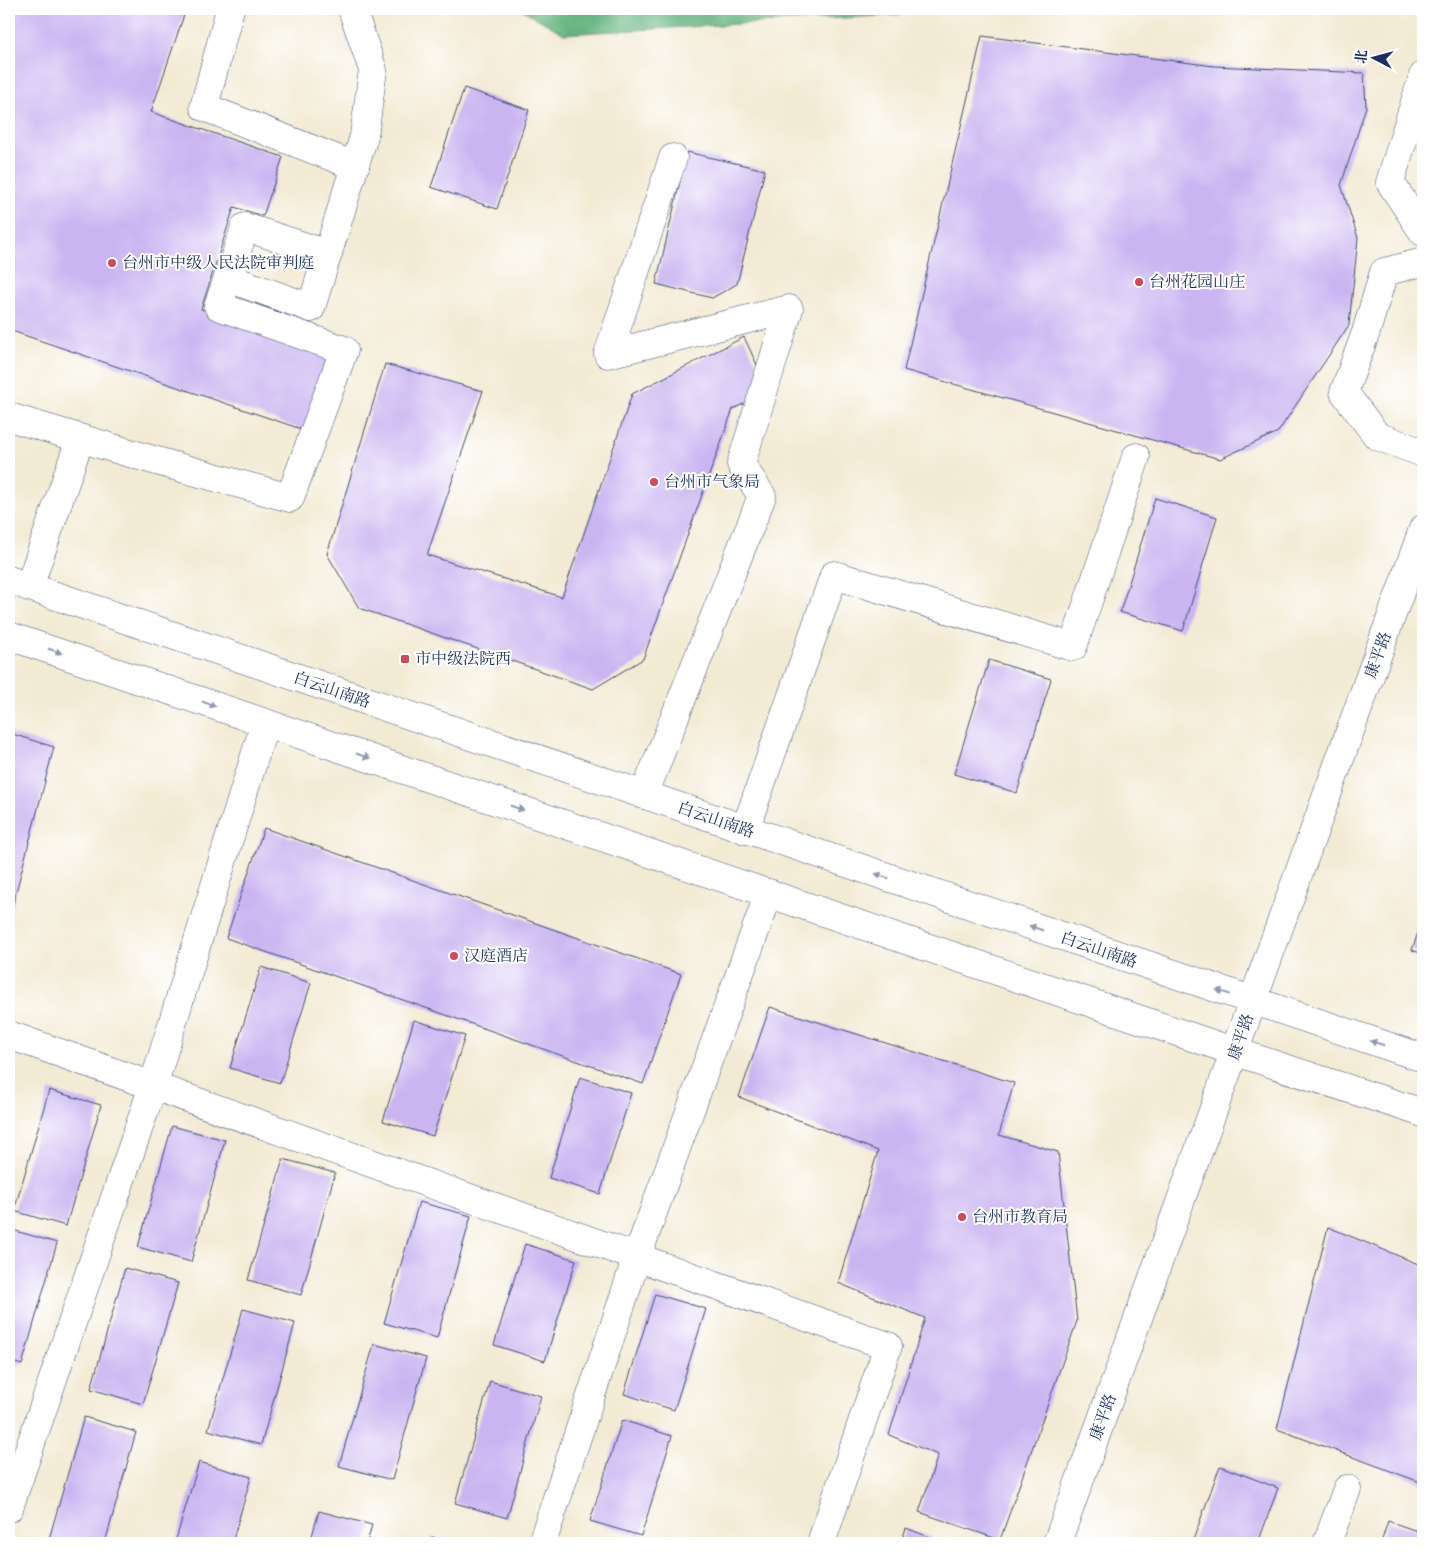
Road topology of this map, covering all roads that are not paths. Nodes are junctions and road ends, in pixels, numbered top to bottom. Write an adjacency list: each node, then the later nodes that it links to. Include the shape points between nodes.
1 (230, 9): 5 (street, via 204,107)
2 (352, 9): 5 (street, via 373,70 364,136)
3 (1423, 76): 6 (street, via 1390,182)
4 (673, 158): 18 (street, via 608,354 789,309 741,464 762,496)
5 (355, 166): 7 (street)
6 (1423, 232)
7 (328, 254): 9 (street, via 245,227); 9 (street, via 311,308)
8 (1423, 262): 12 (street, via 1384,272 1344,392 1378,436)
9 (228, 278): 11 (street, via 218,306 344,350 290,498)
10 (9, 417): 11 (street)
11 (80, 439): 15 (street)
12 (1423, 452)
13 (1136, 457): 19 (street, via 1073,648 834,575)
14 (1423, 530): 21 (street, 康平路)
15 (19, 583): 18 (street, 白云山南路)
16 (9, 636): 17 (street, one-way to 17)
17 (265, 723): 20 (street, one-way to 20); 25 (street)
18 (644, 796): 19 (street, 白云山南路)
19 (745, 830): 21 (street, 白云山南路, one-way to 19)
20 (769, 893): 23 (street); 27 (street)
21 (1253, 1002): 23 (street, 康平路); 24 (street, 白云山南路, one-way to 21)
22 (9, 1035): 25 (street)
23 (1236, 1052): 26 (street); 32 (street, 康平路)
24 (1423, 1058)
25 (152, 1086): 27 (street); 29 (street)
26 (1423, 1113)
27 (638, 1258): 30 (street); 31 (street, via 888,1346)
28 (1347, 1488): 33 (street)
29 (9, 1508)
30 (542, 1543)
31 (821, 1543)
32 (1057, 1543)
33 (1327, 1543)

